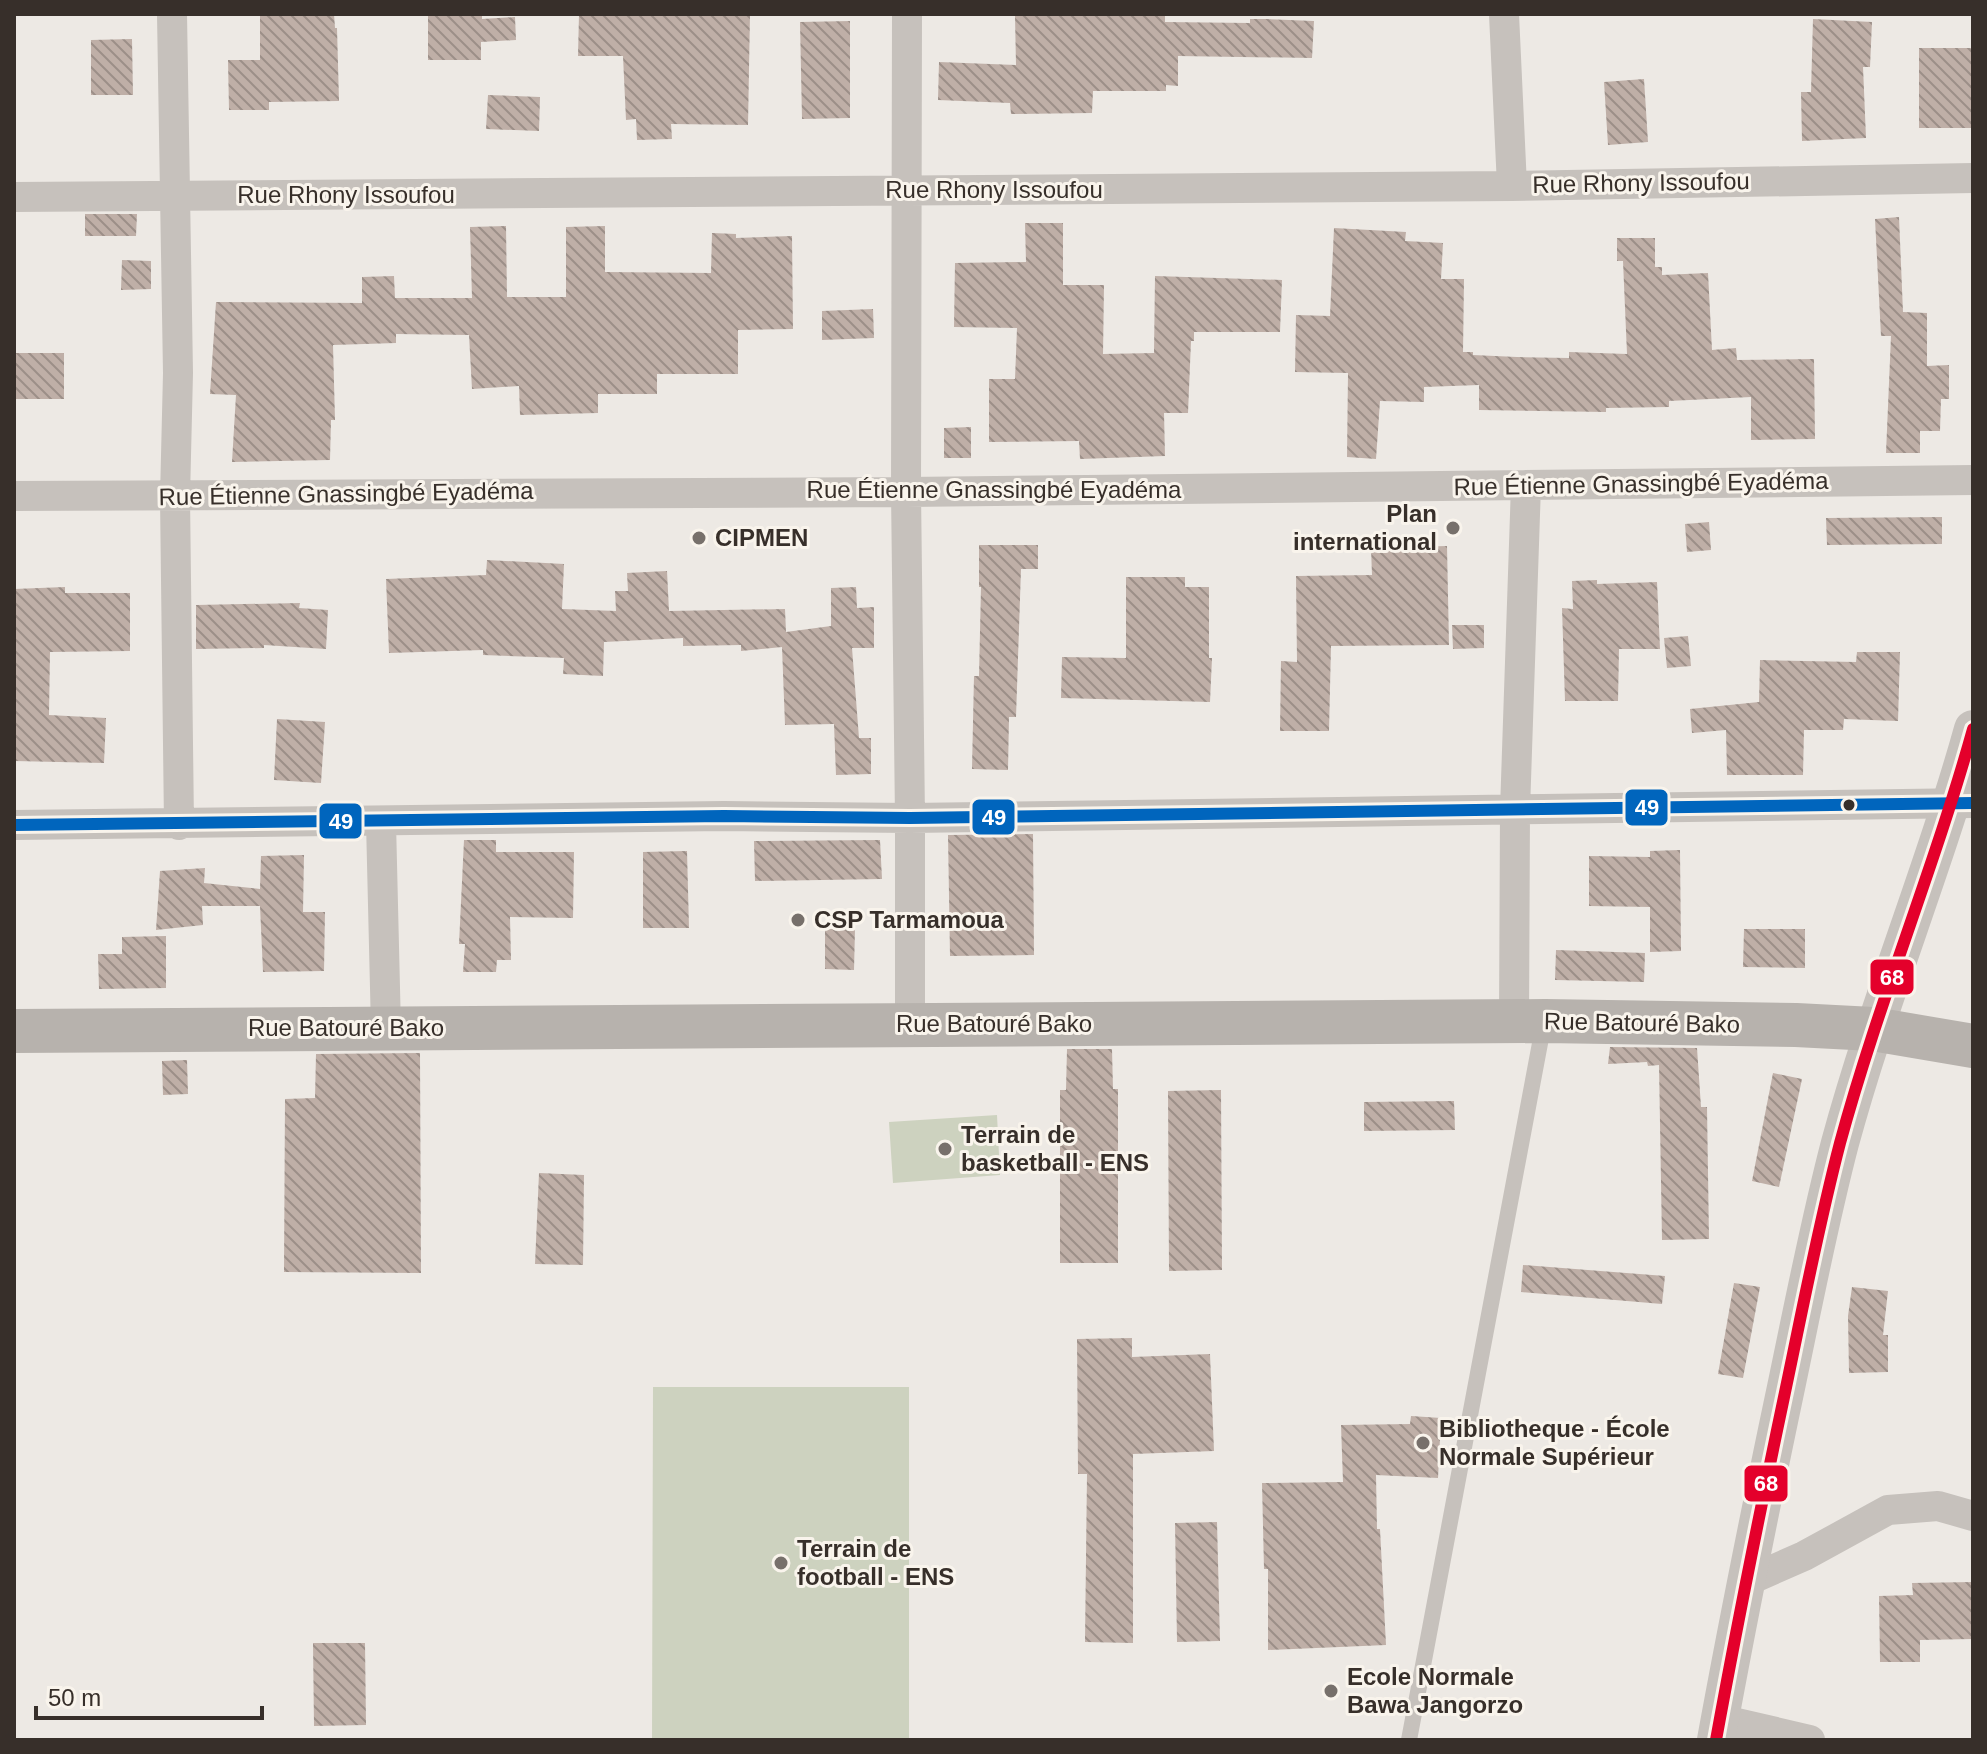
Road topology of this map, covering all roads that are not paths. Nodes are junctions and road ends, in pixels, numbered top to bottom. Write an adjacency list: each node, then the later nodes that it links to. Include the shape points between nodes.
1 (172, 14): 7 (street)
2 (907, 14): 6 (street)
3 (1504, 14): 5 (street)
4 (1973, 178): 5 (street, Rue Rhony Issoufou)
5 (1512, 186): 6 (street, Rue Rhony Issoufou)
6 (906, 191): 7 (street, Rue Rhony Issoufou); 11 (street)
7 (174, 195): 8 (street, Rue Rhony Issoufou); 13 (street)
8 (14, 197)
9 (1973, 480): 10 (street, Rue Étienne Gnassingbé Eyadéma)
10 (1526, 485): 11 (street, Rue Étienne Gnassingbé Eyadéma); 16 (street)
11 (906, 492): 13 (street, Rue Étienne Gnassingbé Eyadéma); 17 (street)
12 (14, 496): 13 (street, Rue Étienne Gnassingbé Eyadéma)
13 (175, 497): 20 (street)
14 (1973, 729): 15 (street)
15 (1963, 803): 16 (street); 24 (street)
16 (1515, 810): 17 (street); 21 (street)
17 (910, 818): 18 (street); 22 (street)
18 (381, 822): 20 (street); 23 (street)
19 (14, 825): 20 (street)
20 (179, 825)
21 (1529, 1022): 22 (main road, Rue Batouré Bako); 24 (main road, Rue Batouré Bako); 30 (lane)
22 (910, 1025): 23 (main road, Rue Batouré Bako)
23 (386, 1029): 25 (main road, Rue Batouré Bako)
24 (1873, 1029): 26 (main road, Rue Batouré Bako); 28 (street, via 1806,1290)
25 (14, 1031)
26 (1973, 1046)
27 (1973, 1516): 28 (street, via 1938,1506 1888,1510)
28 (1745, 1582): 29 (street)
29 (1718, 1730): 31 (street)
30 (1409, 1740)
31 (1810, 1740)

